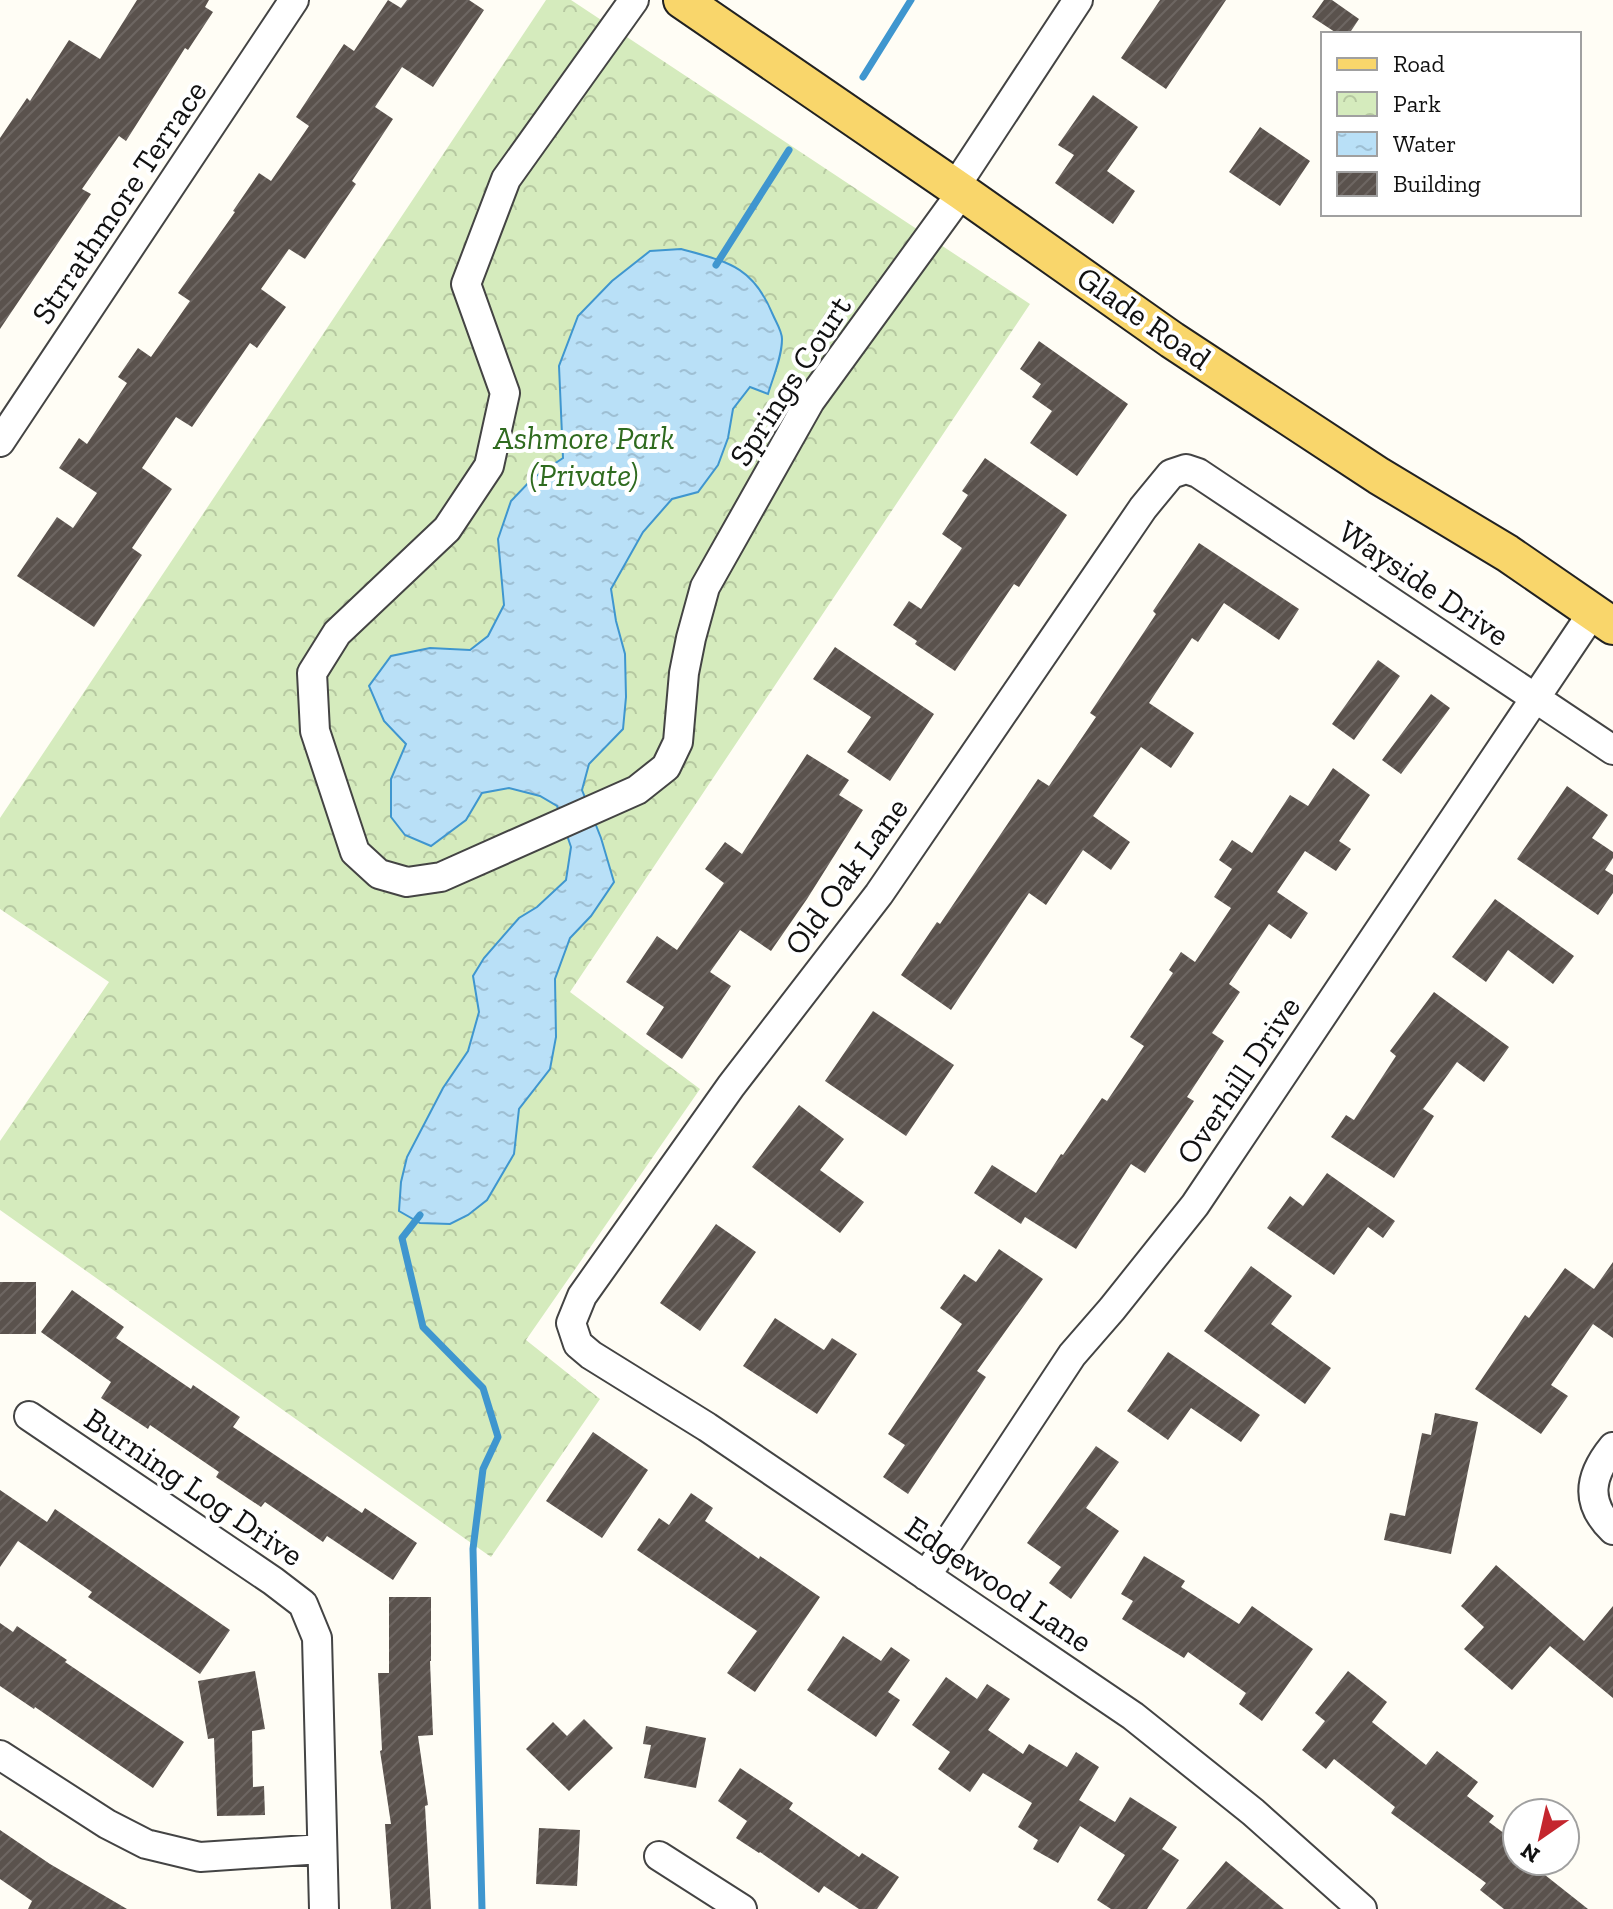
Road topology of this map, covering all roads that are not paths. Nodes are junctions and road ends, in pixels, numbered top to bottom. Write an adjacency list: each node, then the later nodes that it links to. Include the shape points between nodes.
1 (294, 0): 6 (street, Strrathmore Terrace)
2 (634, 0): 5 (street, Springs Court, via 506,179 466,284 505,393 489,466 447,529 337,633 312,673 315,731 343,820 355,852 379,874 407,882 441,877 637,790 666,767 678,742 684,673 705,587 810,401)
3 (682, 0): 5 (main road, Glade Road)
4 (1078, 0): 5 (street, Springs Court)
5 (958, 189): 8 (main road, Glade Road, via 1172,340)
6 (0, 442)
7 (1198, 473): 9 (street, Wayside Drive); 11 (street, Old Oak Lane, via 1186,469 1171,474 1143,508 879,894 731,1086 582,1296 571,1323)
8 (1603, 619): 9 (street, Overhill Drive)
9 (1535, 698): 10 (street, Wayside Drive); 15 (street, Overhill Drive, via 1195,1205 1072,1355)
10 (1613, 750)
11 (578, 1344): 15 (street, Edgewood Lane)
12 (29, 1416): 17 (street, Burning Log Drive, via 303,1604 317,1638)
13 (1613, 1447): 14 (street, via 1594,1476 1596,1508)
14 (1613, 1530)
15 (926, 1576): 21 (street, Edgewood Lane, via 1133,1716)
16 (0, 1755): 17 (street, via 146,1844 200,1857)
17 (322, 1849): 19 (street, Burning Log Drive)
18 (659, 1856): 20 (street)
19 (324, 1909)
20 (742, 1909)
21 (1362, 1909)

